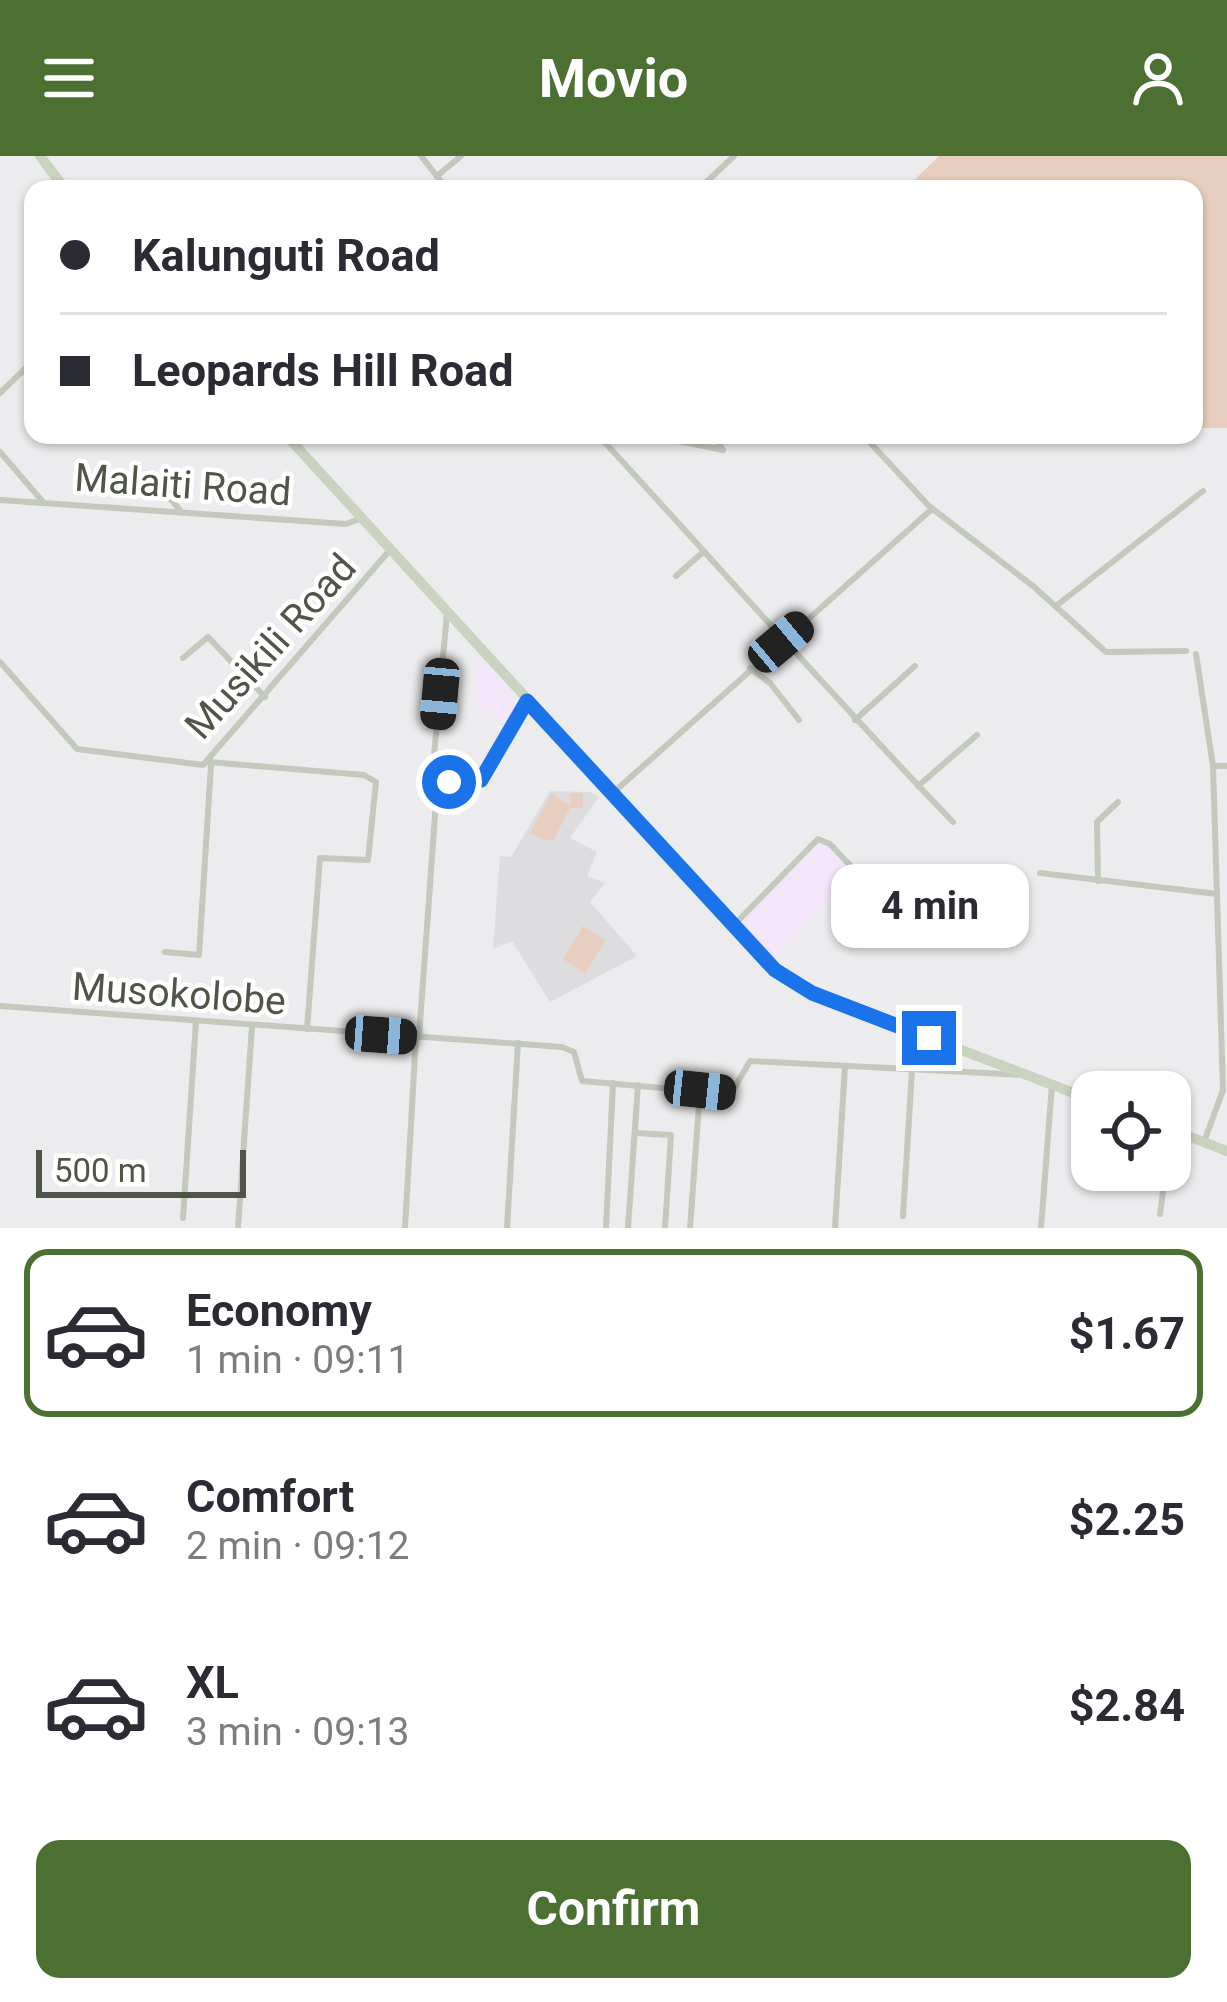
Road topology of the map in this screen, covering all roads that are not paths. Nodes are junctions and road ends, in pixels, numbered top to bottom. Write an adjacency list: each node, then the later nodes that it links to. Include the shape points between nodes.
1 (40, 156): 6 (main road)
2 (421, 156): 5 (street)
3 (461, 156): 5 (street)
4 (734, 156): 8 (street)
5 (437, 176): 7 (street)
6 (58, 180)
7 (440, 180)
8 (709, 180)
9 (24, 370): 10 (street)
10 (0, 393)
11 (297, 444): 23 (main road)
12 (608, 444): 25 (street)
13 (688, 444): 14 (street, via 722,452)
14 (717, 444)
15 (873, 444): 21 (street)
16 (0, 452): 20 (street)
17 (147, 472): 22 (street)
18 (1203, 490): 27 (street)
19 (0, 500): 20 (street, Malaiti Road)
20 (44, 502): 22 (street, Malaiti Road)
21 (930, 508): 27 (street); 29 (street)
22 (180, 510): 23 (street, Malaiti Road, via 346,524)
23 (362, 518): 24 (main road)
24 (390, 550): 28 (main road); 36 (street, Musikili Road)
25 (702, 553): 26 (street); 29 (street)
26 (676, 576)
27 (1056, 606): 30 (street, via 1110,654)
28 (447, 613): 37 (main road); 44 (street)
29 (781, 642): 35 (street); 39 (street)
30 (1186, 651)
31 (1196, 654): 42 (street)
32 (183, 658): 36 (street, via 208,637)
33 (915, 666): 39 (street)
34 (2, 668): 41 (street, Musikili Road, via 80,751)
35 (750, 668): 38 (street); 46 (street)
36 (265, 697): 41 (street, Musikili Road)
37 (527, 701): 46 (main road); 59 (street, via 481,780 437,788)
38 (799, 720)
39 (855, 721): 45 (street)
40 (977, 735): 45 (street)
41 (210, 763): 54 (street, via 199,955); 58 (street, via 376,782 368,860 320,858)
42 (1213, 766): 43 (street); 52 (street)
43 (1227, 766)
44 (432, 778)
45 (918, 786): 48 (street)
46 (612, 794): 53 (main road)
47 (1118, 802): 50 (street, via 1097,822)
48 (952, 822)
49 (1040, 873): 50 (street)
50 (1098, 881): 52 (street)
51 (916, 890): 53 (street, via 901,916 894,914 818,839)
52 (1217, 894): 71 (street, via 1223,1098)
53 (732, 928): 63 (main road, via 801,988)
54 (165, 952)
55 (0, 1006): 56 (street, Musokolobe)
56 (196, 1021): 57 (street, Musokolobe); 76 (street)
57 (252, 1026): 58 (street, Musokolobe); 77 (street)
58 (307, 1030): 59 (street, Musokolobe)
59 (418, 1037): 60 (street, Musokolobe); 78 (street)
60 (518, 1043): 64 (street, Musokolobe, via 569,1048 579,1079); 79 (street)
61 (845, 1066): 62 (street); 67 (street, via 749,1061 734,1092); 84 (street)
62 (912, 1070): 63 (street); 75 (street)
63 (1025, 1074): 65 (main road)
64 (614, 1084): 66 (street); 80 (street)
65 (1052, 1084): 68 (main road); 85 (street)
66 (638, 1085): 67 (street); 69 (street)
67 (700, 1090): 83 (street)
68 (1071, 1092)
69 (635, 1133): 81 (street); 82 (street, via 671,1135)
70 (1191, 1137): 71 (main road)
71 (1204, 1142): 72 (main road)
72 (1227, 1151)
73 (1163, 1191): 74 (street)
74 (1160, 1214)
75 (903, 1216)
76 (183, 1218)
77 (238, 1228)
78 (405, 1228)
79 (507, 1228)
80 (606, 1228)
81 (628, 1228)
82 (665, 1228)
83 (690, 1228)
84 (835, 1228)
85 (1041, 1228)

